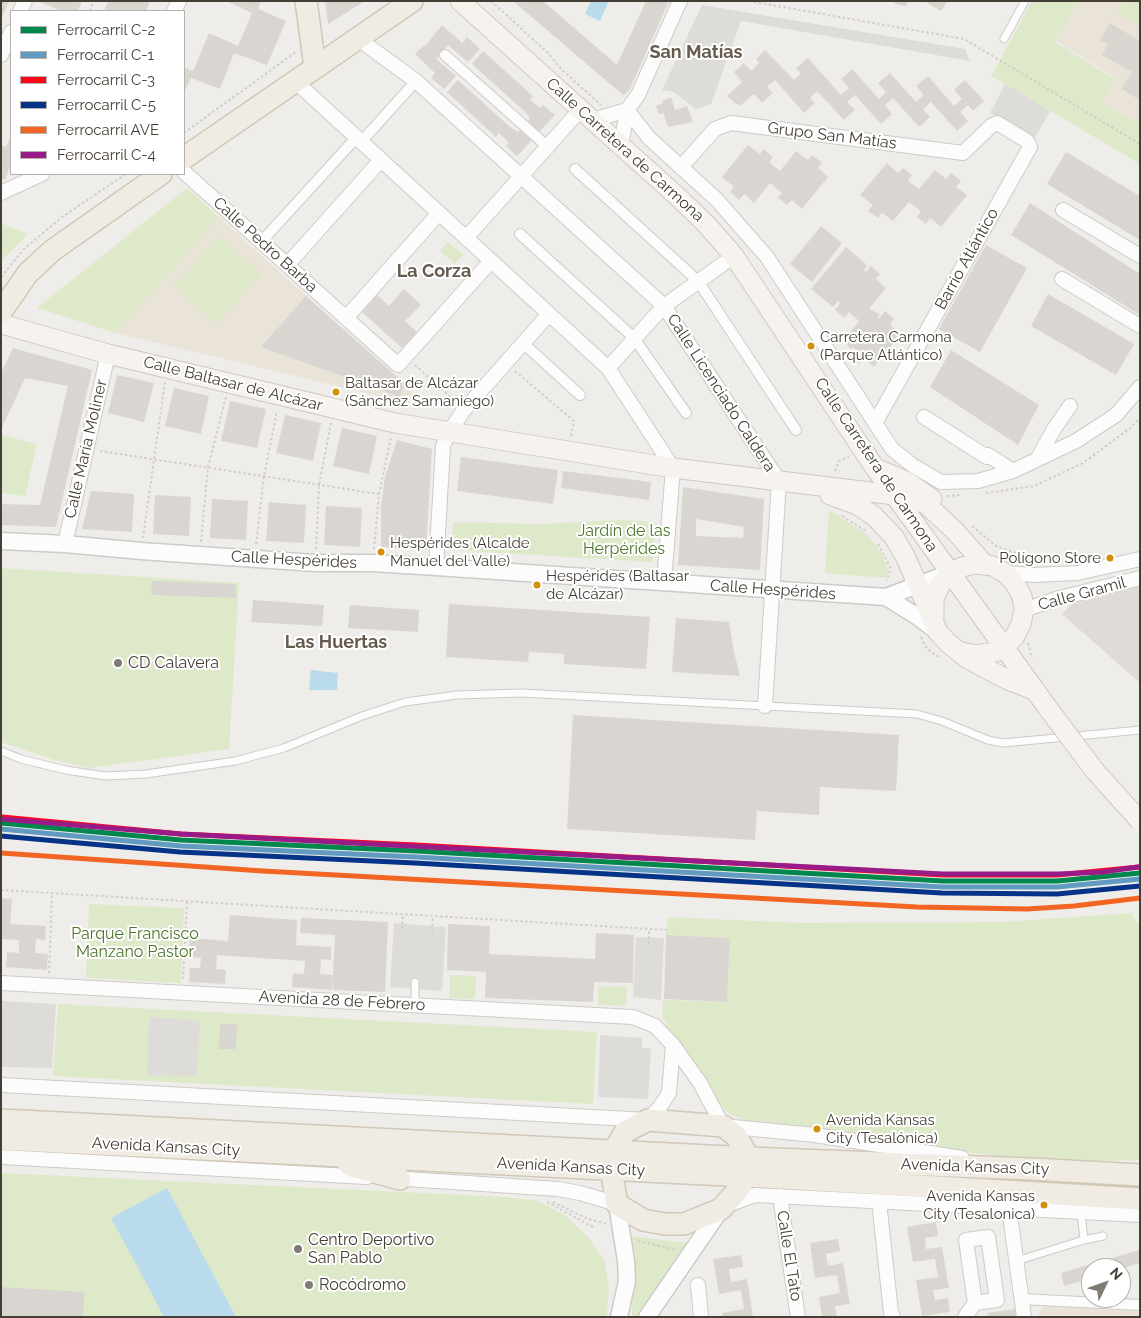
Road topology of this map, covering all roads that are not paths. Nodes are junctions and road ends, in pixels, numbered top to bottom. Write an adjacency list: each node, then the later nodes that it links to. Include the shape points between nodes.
1 (306, 1): 11 (main road)
2 (412, 1): 7 (main road)
3 (460, 1): 15 (main road, Calle Carretera de Carmona)
4 (680, 1): 14 (street, via 638,96)
5 (1025, 1): 8 (lane)
6 (10, 34): 9 (street)
7 (357, 38): 11 (main road); 13 (street, Calle Licenciado Caldera)
8 (1004, 39)
9 (1, 55)
10 (445, 55): 18 (street)
11 (315, 67): 12 (main road)
12 (295, 81): 16 (street); 20 (main road)
13 (416, 81): 16 (street); 27 (street, Calle Licenciado Caldera)
14 (627, 110): 15 (street); 17 (street); 22 (street, via 649,138)
15 (593, 113): 17 (main road, Calle Carretera de Carmona); 18 (street)
16 (358, 140): 21 (street); 33 (street)
17 (621, 146): 34 (main road, Calle Carretera de Carmona, via 707,225)
18 (548, 147): 27 (street)
19 (1030, 147): 22 (street, Grupo San Matías, via 1027,141 997,123 962,153 731,123 715,129); 55 (street, Barrio Atlántico)
20 (185, 157)
21 (381, 160): 30 (street); 37 (street)
22 (681, 167): 55 (street, via 718,200 767,257)
23 (575, 169): 39 (street)
24 (185, 173): 33 (street, Calle Pedro Barba)
25 (40, 175): 28 (street)
26 (160, 175): 41 (main road, via 53,250 28,274)
27 (521, 176): 32 (street); 40 (street, Calle Licenciado Caldera)
28 (1, 193)
29 (1063, 210): 35 (street)
30 (439, 213): 32 (street); 43 (street)
31 (520, 234): 46 (street)
32 (466, 238): 36 (street)
33 (261, 242): 37 (street, Calle Pedro Barba)
34 (734, 256): 39 (street); 60 (main road, Calle Carretera de Carmona)
35 (1140, 256)
36 (491, 261): 42 (street); 43 (street, Calle Pedro Barba, via 398,365)
37 (287, 265): 43 (street, Calle Pedro Barba)
38 (1062, 279): 45 (street)
39 (698, 281): 40 (street); 56 (street)
40 (664, 306): 46 (street); 62 (street, Calle Licenciado Caldera)
41 (1, 312)
42 (549, 314): 47 (street); 49 (street)
43 (346, 318)
44 (1, 324): 48 (main road, Calle Baltasar de Alcázar)
45 (1140, 326)
46 (634, 338): 49 (street); 53 (street)
47 (523, 343): 51 (street); 57 (street, via 464,410)
48 (108, 354): 57 (main road, Calle Baltasar de Alcázar, via 395,423); 69 (street, Calle María Moliner)
49 (608, 368): 59 (street)
50 (1140, 387): 58 (street, via 1116,415 1076,441)
51 (580, 395)
52 (1070, 406): 58 (street)
53 (686, 413)
54 (924, 417): 61 (street)
55 (875, 423): 63 (street, via 892,449)
56 (796, 430)
57 (449, 432): 59 (main road, Calle Baltasar de Alcázar); 74 (street, via 443,446)
58 (1038, 458): 61 (street)
59 (673, 468): 62 (main road, Calle Baltasar de Alcázar); 78 (street)
60 (875, 468): 65 (main road, Calle Carretera de Carmona); 66 (main road)
61 (1013, 471): 63 (street, via 978,481)
62 (779, 481): 64 (main road, Calle Baltasar de Alcázar); 80 (street)
63 (941, 482): 66 (street)
64 (798, 484): 65 (main road); 71 (main road, via 855,504 874,516 894,537)
65 (894, 495): 67 (main road, via 919,500); 70 (main road, Calle Carretera de Carmona)
66 (939, 497): 67 (main road)
67 (963, 528): 73 (main road)
68 (1, 541): 69 (street, Calle Hespérides)
69 (65, 544): 74 (street, Calle Hespérides, via 315,563)
70 (930, 546): 75 (main road, Calle Carretera de Carmona); 79 (street)
71 (906, 558): 79 (main road); 81 (street, via 906,580 902,586)
72 (1140, 559): 76 (street, Calle Gramil, via 1077,573)
73 (985, 565): 75 (main road, via 966,566); 76 (main road)
74 (436, 567): 78 (street, Calle Hespérides)
75 (950, 573): 79 (street); 82 (main road); 86 (main road, Calle Carretera de Carmona)
76 (1005, 573): 83 (main road, via 1019,589)
77 (1140, 578): 83 (street, Calle Gramil)
78 (664, 582): 80 (street, Calle Hespérides)
79 (925, 583): 81 (street); 82 (street); 84 (main road)
80 (772, 589): 81 (street, Calle Hespérides); 89 (street)
81 (886, 589): 84 (street)
82 (934, 599): 84 (main road, via 933,616)
83 (1024, 610): 85 (main road)
84 (938, 632): 87 (main road)
85 (1022, 636): 86 (main road); 88 (main road, via 1019,652)
86 (1004, 648): 87 (main road, via 986,655); 88 (main road, Calle Carretera de Carmona)
87 (956, 650): 88 (main road, via 1008,680)
88 (1034, 688): 92 (main road, Calle Carretera de Carmona, bridge, via 1095,771)
89 (765, 706): 90 (lane, via 917,714 1003,743); 91 (lane, via 522,693 457,695 406,702 284,748 235,761 146,774 105,776 66,770)
90 (1140, 730)
91 (1, 751)
92 (1140, 821)
93 (415, 982): 95 (lane)
94 (1, 983): 95 (street, Avenida 28 de Febrero)
95 (414, 1005): 96 (street, Avenida 28 de Febrero, via 633,1017 655,1026)
96 (674, 1045): 99 (street, via 668,1093); 100 (street, Avenida 28 de Febrero)
97 (1, 1085): 99 (street)
98 (1, 1120): 104 (main road, Avenida Kansas City)
99 (648, 1120): 100 (main road); 104 (main road, via 625,1132)
100 (723, 1126): 105 (main road, via 736,1136); 106 (street, via 816,1135)
101 (1, 1139): 102 (main road, Avenida Kansas City)
102 (310, 1154): 104 (main road, Avenida Kansas City); 108 (main road)
103 (1, 1157): 108 (street, Avenida Kansas City)
104 (612, 1160): 105 (main road, Avenida Kansas City); 112 (main road)
105 (748, 1167): 106 (main road, Avenida Kansas City); 110 (main road, Avenida Kansas City); 114 (main road, via 736,1192)
106 (1032, 1168): 107 (main road, Avenida Kansas City)
107 (1140, 1175)
108 (400, 1179): 112 (street, Avenida Kansas City, via 558,1189)
109 (780, 1196): 111 (street); 114 (street, via 755,1195); 128 (street, Calle El Tato)
110 (1140, 1199)
111 (879, 1201): 113 (street); 129 (street)
112 (618, 1204): 114 (main road, via 643,1220 665,1224 684,1224); 125 (street, via 627,1281)
113 (1009, 1208): 115 (street); 119 (street)
114 (721, 1209): 126 (street)
115 (1081, 1212): 116 (street); 118 (lane)
116 (1140, 1215)
117 (1103, 1236): 118 (lane)
118 (1084, 1240): 119 (lane)
119 (1016, 1261): 121 (street)
120 (698, 1286): 127 (street)
121 (1021, 1299): 122 (street); 124 (street); 131 (street)
122 (997, 1300): 123 (street); 123 (street, via 988,1237 966,1240)
123 (975, 1303): 130 (street)
124 (1140, 1305)
125 (620, 1317)
126 (647, 1317)
127 (701, 1317)
128 (798, 1317)
129 (893, 1317)
130 (964, 1317)
131 (1024, 1317)

